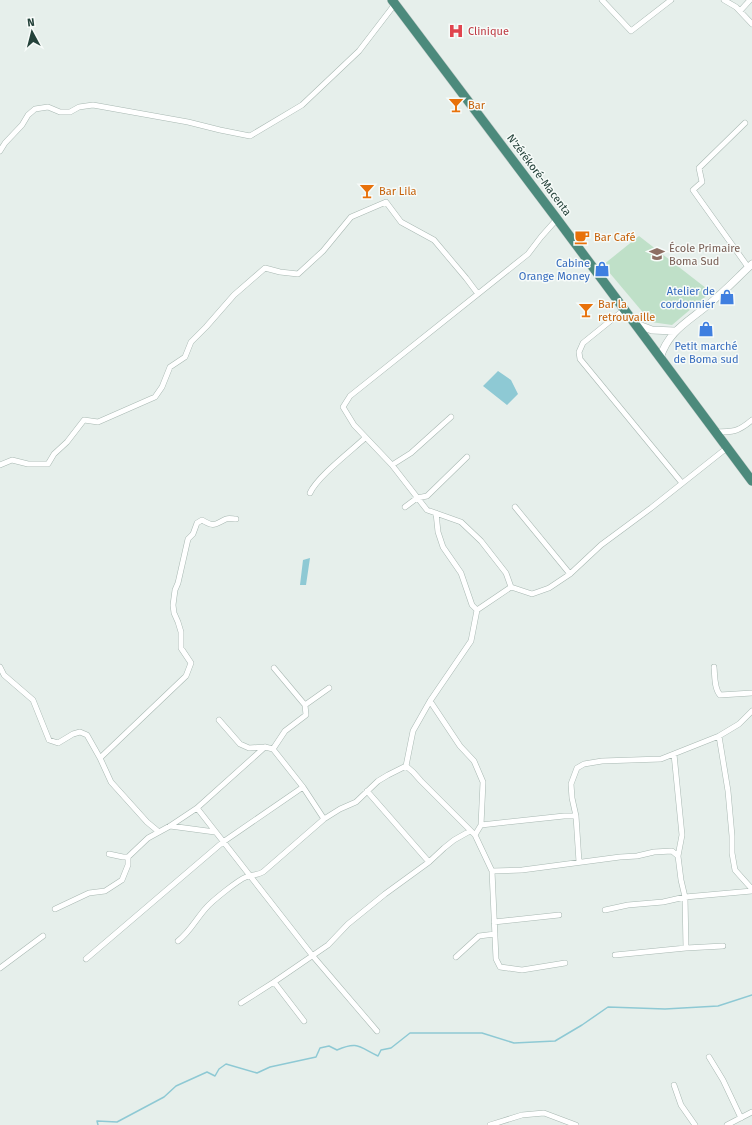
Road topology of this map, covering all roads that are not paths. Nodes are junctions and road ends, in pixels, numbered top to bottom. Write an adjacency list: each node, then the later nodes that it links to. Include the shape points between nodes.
1 (602, 0): 2 (street, via 631,31)
2 (671, 0)
3 (724, 0): 6 (street)
4 (750, 0): 6 (street)
5 (393, 2): 9 (street, via 359,51 302,106 250,136 93,105 79,107 70,112 60,112 48,107 35,108); 10 (highway, N'zérékoré-Macenta)
6 (740, 11): 7 (street)
7 (752, 24)
8 (745, 123): 11 (street, via 699,168 702,182 693,190)
9 (0, 151)
10 (557, 219): 12 (street, via 528,254); 13 (highway, N'zérékoré-Macenta)
11 (750, 265): 15 (street, via 710,304)
12 (478, 294): 20 (street, via 350,396 343,408); 23 (street, via 434,240 401,222 386,202 351,217 323,252 298,274 266,268 234,294 191,342 185,357 170,367 155,397 98,422 84,420 48,464 28,464 12,460)
13 (625, 309): 14 (highway, N'zérékoré-Macenta); 26 (street, via 583,343 579,352 580,359)
14 (636, 324): 15 (street, via 652,330); 16 (highway, N'zérékoré-Macenta)
15 (674, 332): 16 (street, via 664,345)
16 (660, 358): 19 (highway, N'zérékoré-Macenta)
17 (451, 417): 24 (street, via 411,454)
18 (752, 420): 19 (street, via 736,431)
19 (715, 432): 21 (highway, N'zérékoré-Macenta)
20 (365, 438): 24 (street); 27 (street, via 327,472)
21 (728, 447): 25 (highway, N'zérékoré-Macenta); 26 (street)
22 (467, 457): 28 (street, via 427,496)
23 (0, 465)
24 (392, 465): 28 (street)
25 (752, 481)
26 (682, 483): 33 (street, via 601,545)
27 (310, 494)
28 (418, 498): 29 (street); 31 (street, via 427,510)
29 (405, 507)
30 (515, 508): 33 (street)
31 (436, 514): 34 (street, via 461,522 481,541 506,573); 35 (street, via 443,547 461,573 472,605)
32 (236, 519): 49 (street, via 227,518 216,525 202,520 197,523 188,539 173,605 181,632 181,648 191,663 186,676)
33 (570, 574): 34 (street, via 549,588 532,594)
34 (511, 587): 35 (street)
35 (477, 610): 41 (street, via 471,641)
36 (0, 667): 49 (street, via 4,675 33,700 49,740 58,743 80,732 86,735)
37 (714, 667): 40 (street, via 716,687 720,695)
38 (274, 668): 42 (street)
39 (329, 688): 42 (street)
40 (752, 693)
41 (430, 701): 50 (street, via 413,731); 56 (street, via 460,746 474,761 483,782)
42 (305, 705): 47 (street, via 306,714 285,731)
43 (752, 711): 45 (street, via 739,724)
44 (219, 720): 46 (street, via 240,744 249,748)
45 (719, 736): 48 (street); 70 (street, via 728,791 735,870)
46 (265, 747): 47 (street); 53 (street)
47 (273, 749): 51 (street)
48 (674, 754): 54 (street, via 662,759 602,761 577,768 571,784); 64 (street, via 682,835)
49 (100, 758): 59 (street, via 111,782)
50 (406, 766): 52 (street, via 378,781); 58 (street)
51 (303, 787): 55 (street); 62 (street)
52 (367, 791): 55 (street, via 356,802); 66 (street)
53 (197, 808): 57 (street); 60 (street)
54 (576, 816): 56 (street); 67 (street)
55 (324, 819): 69 (street, via 264,872)
56 (481, 825): 61 (street)
57 (170, 826): 59 (street); 60 (street)
58 (470, 831): 61 (street); 66 (street, via 454,840)
59 (159, 832): 65 (street, via 148,838)
60 (215, 832): 62 (street)
61 (475, 835): 68 (street)
62 (223, 842): 69 (street); 84 (street)
63 (109, 854): 65 (street)
64 (678, 856): 67 (street, via 672,852 654,852); 71 (street)
65 (128, 857): 72 (street, via 128,865 122,880 105,891 88,893)
66 (430, 862): 81 (street, via 385,894 348,924 328,945)
67 (579, 862): 68 (street, via 522,870)
68 (492, 871): 75 (street)
69 (250, 876): 78 (street, via 214,900 189,932); 81 (street)
70 (752, 890): 71 (street)
71 (685, 897): 73 (street); 80 (street)
72 (55, 909)
73 (605, 910)
74 (559, 915): 75 (street)
75 (494, 922): 76 (street)
76 (495, 934): 83 (street, via 479,936); 85 (street, via 496,959 500,967 522,970)
77 (44, 936): 86 (street)
78 (178, 941)
79 (723, 946): 80 (street)
80 (686, 948): 82 (street)
81 (312, 955): 87 (street); 90 (street)
82 (615, 955)
83 (456, 957)
84 (86, 959)
85 (565, 962)
86 (0, 968)
87 (274, 982): 88 (street); 89 (street)
88 (241, 1003)
89 (304, 1021)
90 (377, 1031)
91 (709, 1057): 94 (street)
92 (674, 1085): 97 (street, via 681,1105)
93 (752, 1112): 94 (street)
94 (741, 1118): 98 (street)
95 (490, 1125): 96 (street, via 544,1113)
96 (576, 1125)
97 (694, 1125)
98 (727, 1125)

